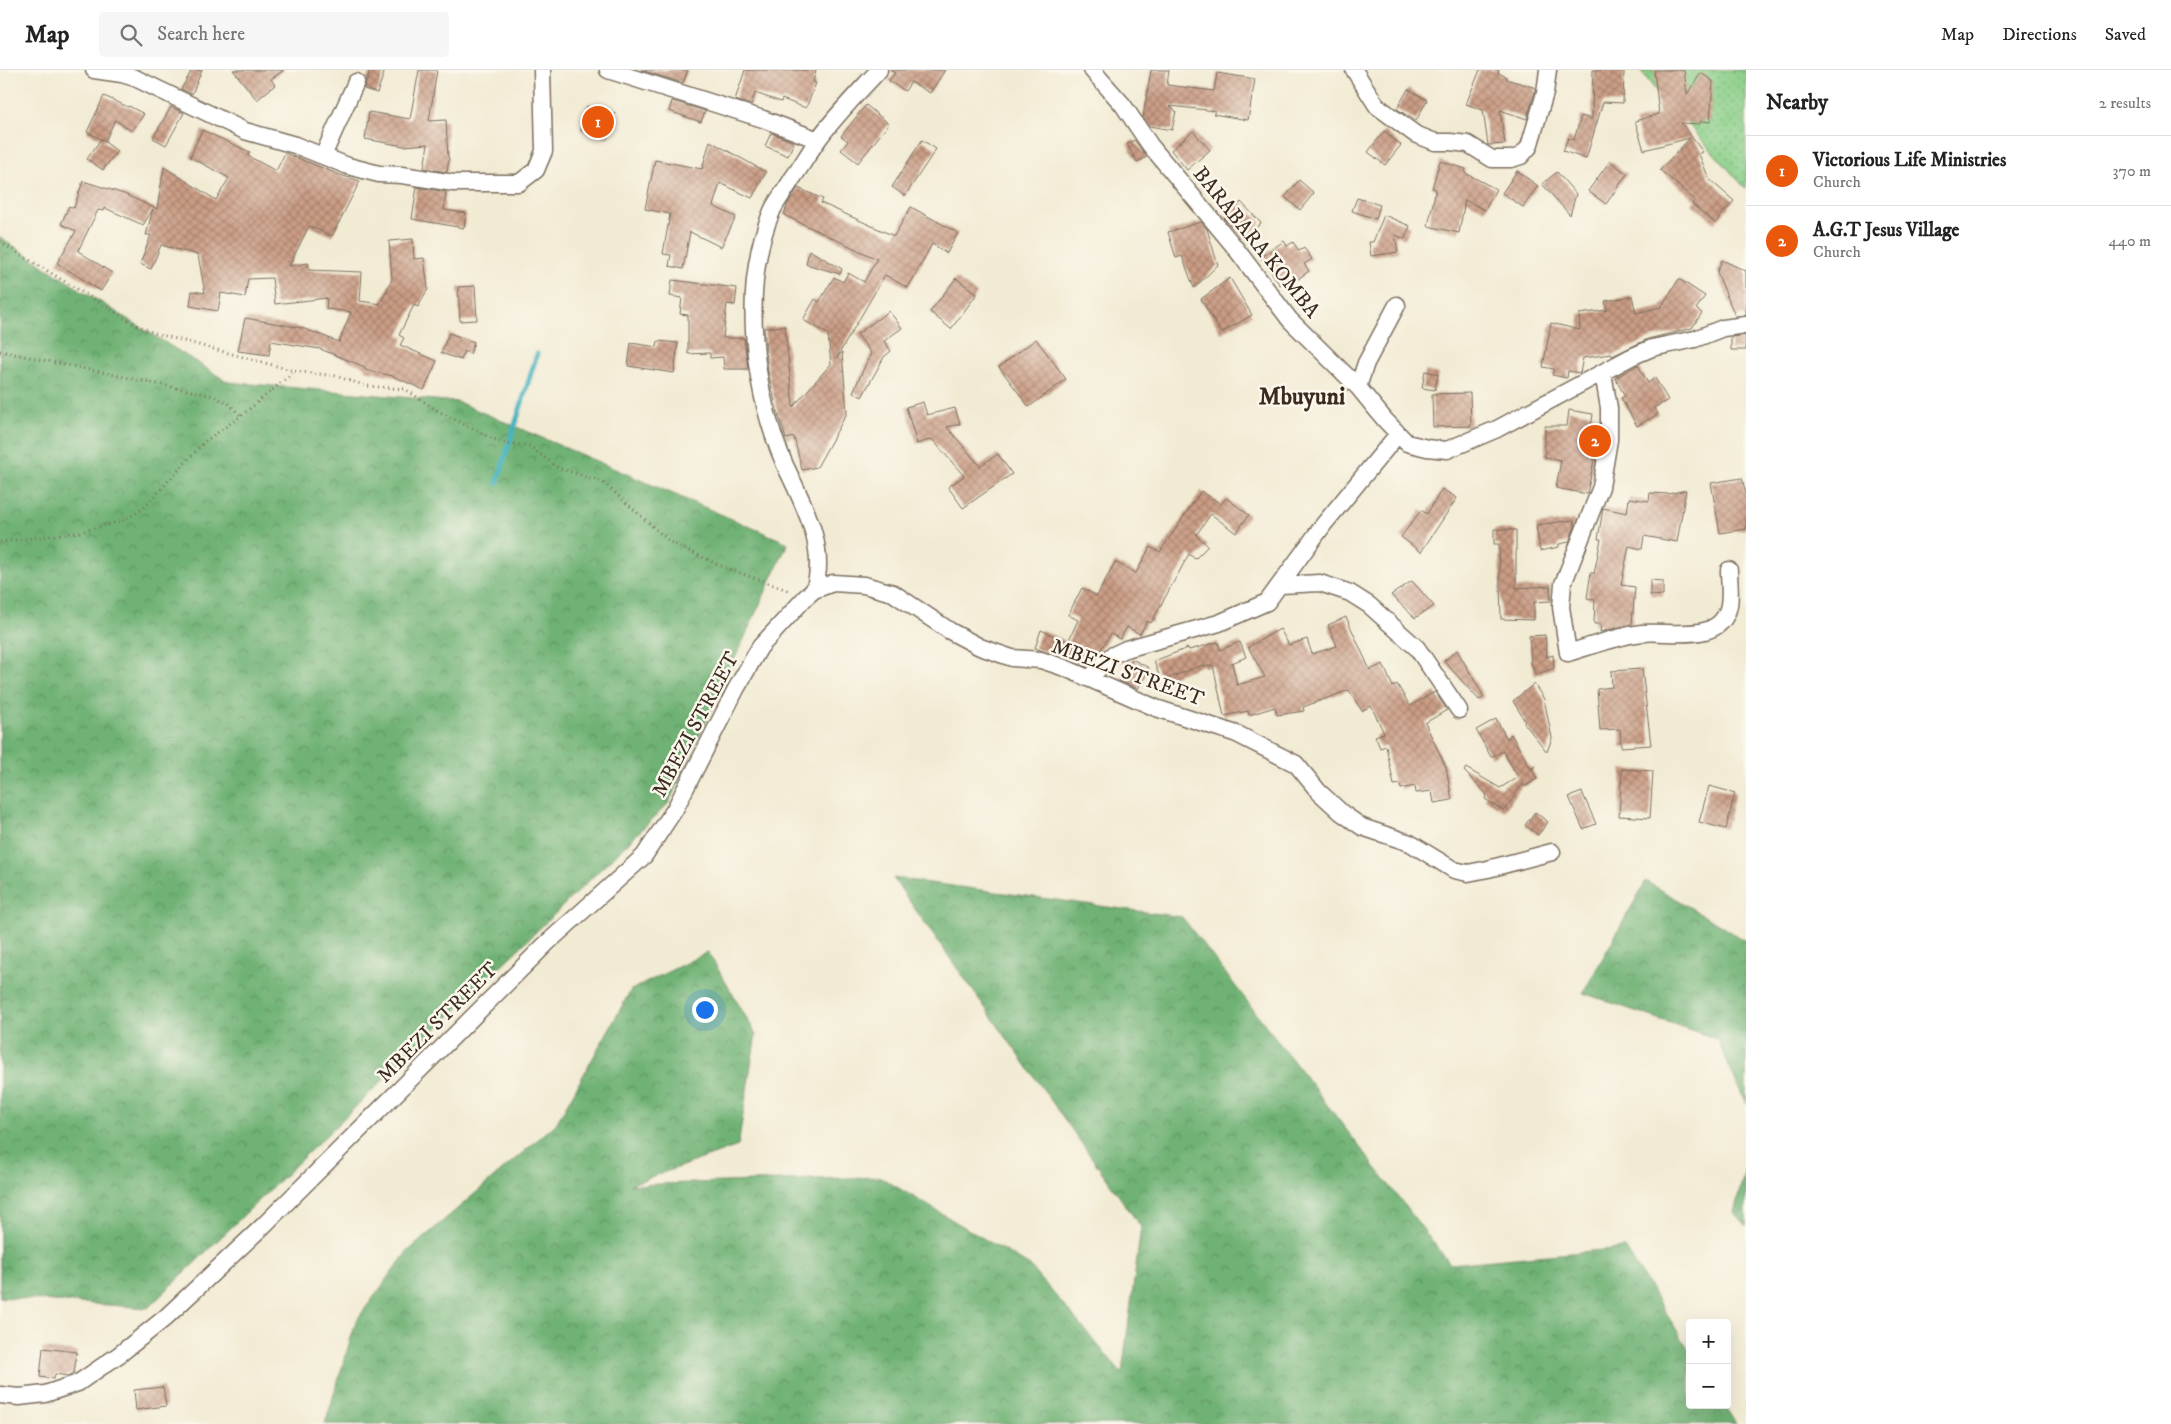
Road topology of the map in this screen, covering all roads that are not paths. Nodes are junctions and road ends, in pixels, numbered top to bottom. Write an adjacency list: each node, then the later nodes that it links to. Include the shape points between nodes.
1 (94, 70): 10 (street, via 135,78 244,131)
2 (542, 70): 10 (street, via 544,151 536,170 519,183 454,183 379,174)
3 (608, 70): 9 (street, via 763,119)
4 (879, 70): 9 (street)
5 (1354, 70): 6 (street, via 1377,106 1415,134 1435,142 1468,144 1492,159 1521,156 1529,147 1545,93)
6 (1548, 70)
7 (1093, 71): 14 (street, BARABARA KOMBA, via 1290,320)
8 (356, 82): 10 (street)
9 (818, 140): 18 (street, via 773,210 760,244 754,335 761,385 779,452 816,537 820,561)
10 (323, 156)
11 (1398, 305): 14 (street, via 1366,363)
12 (1746, 325): 13 (street, BARABARA KOMBA, via 1723,328 1695,339 1652,348)
13 (1603, 373): 15 (street, BARABARA KOMBA, via 1497,429 1447,450 1407,443); 16 (street, via 1609,408 1609,440 1601,487 1563,584 1561,607 1568,653 1643,633 1712,629 1722,620 1729,606)
14 (1358, 387): 15 (street, BARABARA KOMBA)
15 (1398, 434): 17 (street, via 1324,524)
16 (1729, 570)
17 (1281, 585): 19 (street, via 1266,602 1242,615 1118,652); 20 (street, via 1320,584 1350,594 1369,605 1417,648)
18 (810, 594): 19 (street, MBEZI STREET, via 833,583 864,585 893,593 980,647 1012,658 1041,660); 22 (street, MBEZI STREET, via 760,647 675,810 644,856 547,943 263,1226 165,1318 78,1383 45,1394)
19 (1090, 678): 21 (street, MBEZI STREET, via 1156,708 1238,734 1274,752 1296,764 1319,792 1362,827 1410,843 1454,870 1488,869)
20 (1460, 710)
21 (1552, 852)
22 (0, 1395)

